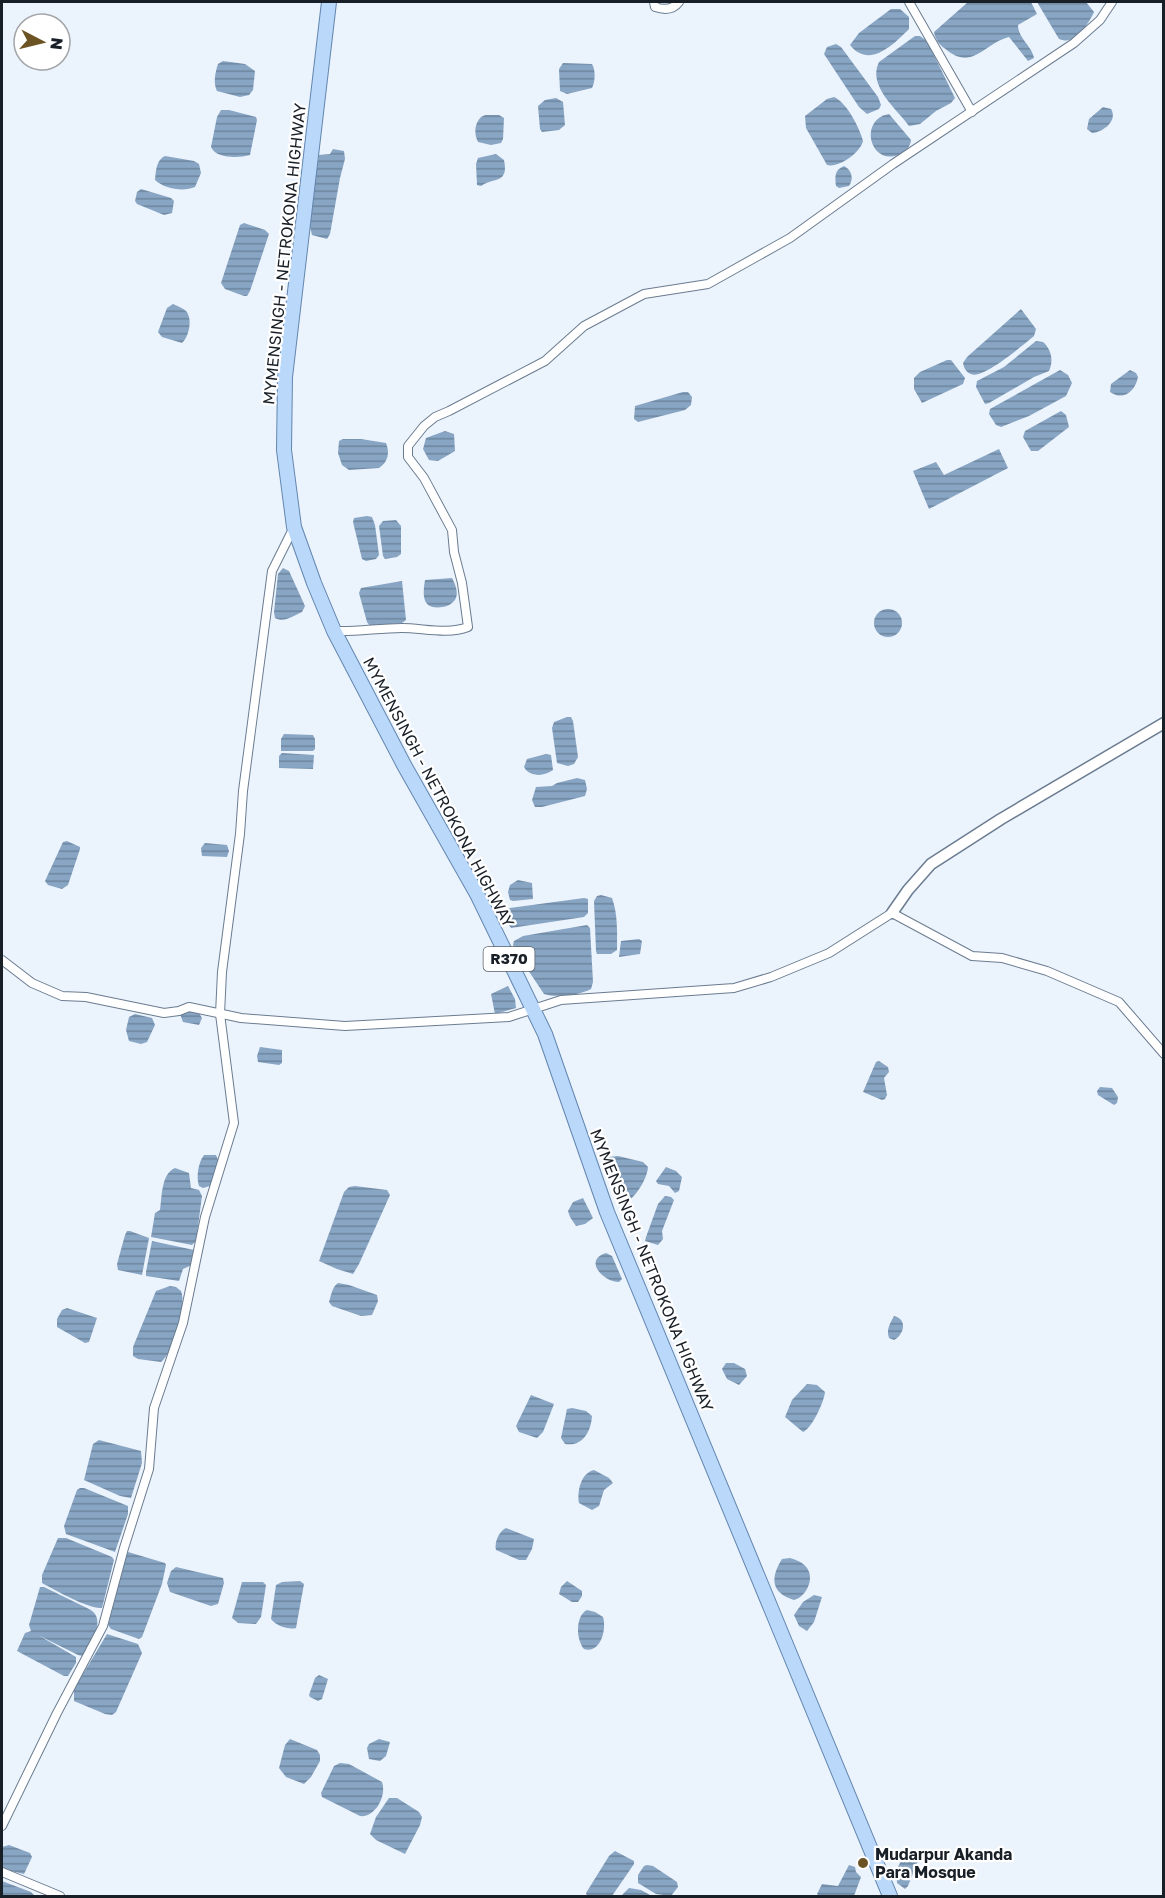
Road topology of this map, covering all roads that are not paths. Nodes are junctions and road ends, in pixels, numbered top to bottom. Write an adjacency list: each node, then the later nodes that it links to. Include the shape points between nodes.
1 (329, 2): 7 (main road, MYMENSINGH - NETROKONA HIGHWAY / R370, via 285,377 284,450)
2 (654, 2): 3 (street, via 655,7 663,9)
3 (679, 2)
4 (909, 2): 6 (street)
5 (1112, 2): 6 (street, via 1100,20 1074,43)
6 (972, 112): 8 (street, via 790,238 708,284 644,294 585,326 545,361 435,417 408,446 408,457 452,530 468,627)
7 (294, 527): 8 (main road, MYMENSINGH - NETROKONA HIGHWAY / R370); 13 (street, via 272,572 243,791)
8 (334, 631): 12 (main road, MYMENSINGH - NETROKONA HIGHWAY / R370, via 477,894)
9 (1164, 723): 10 (street, via 931,864)
10 (892, 913): 12 (street, via 830,953 734,988 561,1000); 14 (street, via 972,956 1002,958 1047,971 1119,1002)
11 (2, 960): 13 (street, via 32,983 62,996 164,1013 189,1006)
12 (533, 1009): 13 (street, via 509,1017 345,1026); 18 (main road, MYMENSINGH - NETROKONA HIGHWAY / R370, via 608,1212)
13 (220, 1014): 15 (street, via 234,1123 205,1217 183,1323 154,1408 149,1469 103,1626)
14 (1164, 1054)
15 (2, 1826)
16 (2, 1872): 17 (street)
17 (60, 1896)
18 (890, 1896)

